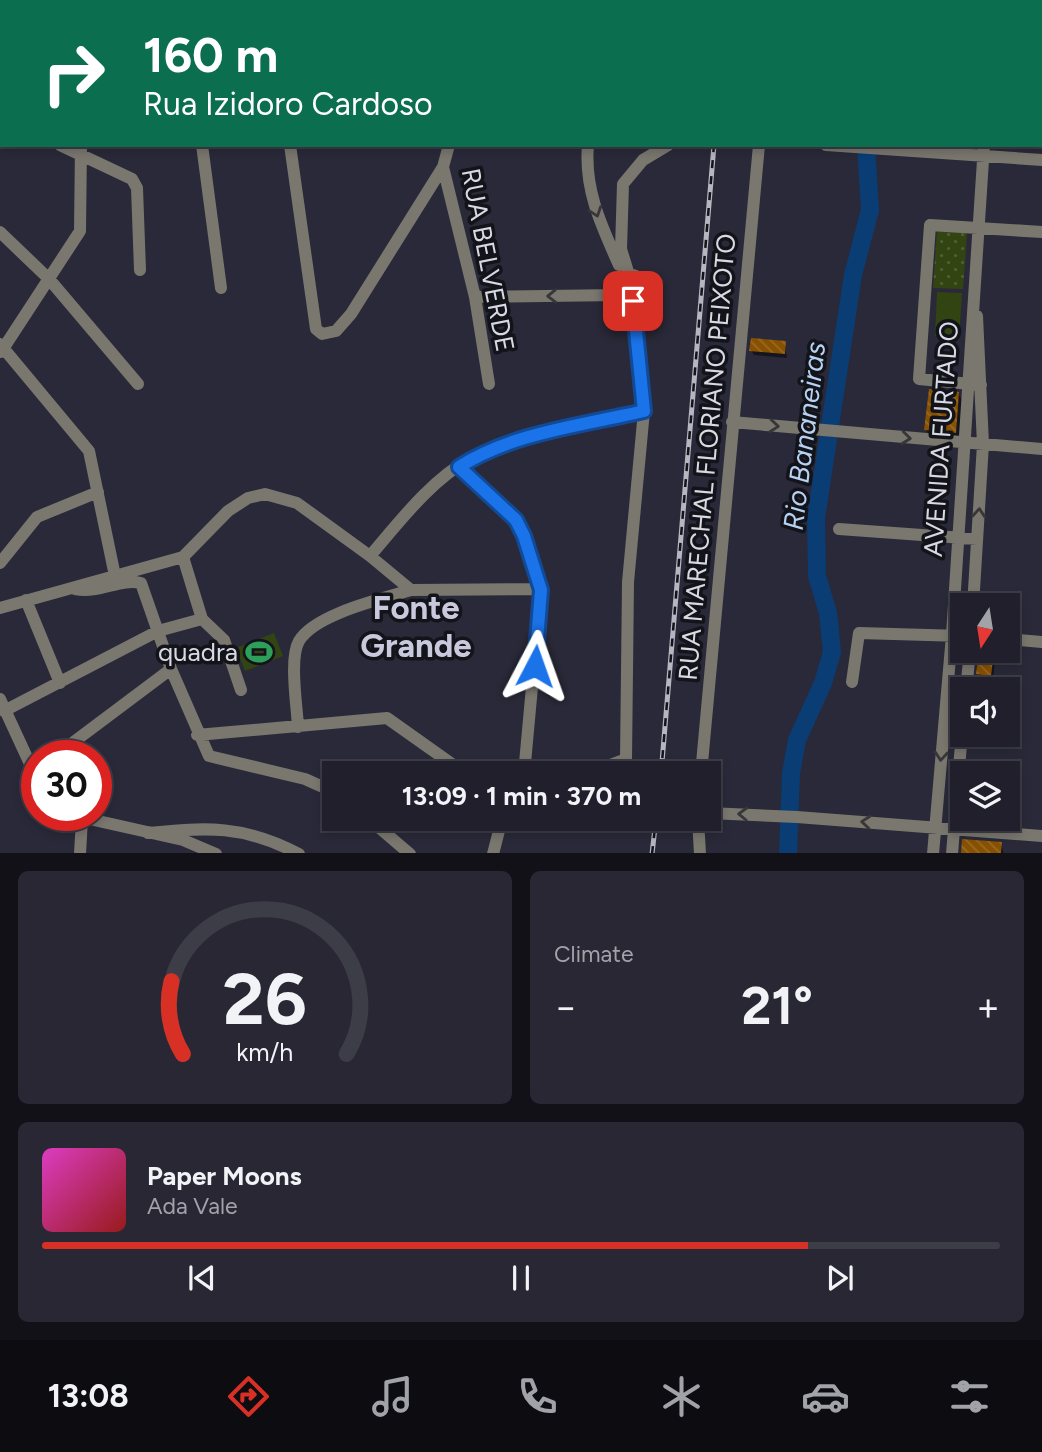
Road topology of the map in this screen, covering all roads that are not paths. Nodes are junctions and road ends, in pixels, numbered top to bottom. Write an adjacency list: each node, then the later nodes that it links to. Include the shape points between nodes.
1 (202, 147): 19 (street)
2 (290, 147): 12 (street, via 316,329 322,334 336,331 351,314)
3 (448, 147): 12 (street, RUA BELVERDE)
4 (588, 147): 17 (street, one-way to 17, via 586,166 594,209)
5 (665, 147): 17 (street, via 643,160 623,184 621,249)
6 (759, 147): 30 (street, RUA MARECHAL FLORIANO PEIXOTO)
7 (852, 147): 8 (street)
8 (910, 148): 10 (street)
9 (82, 151): 16 (street, via 125,175 136,188); 18 (street, via 80,231)
10 (984, 151): 11 (street); 13 (street)
11 (1042, 160)
12 (443, 167): 22 (street, RUA BELVERDE)
13 (977, 229): 15 (street); 21 (street); 25 (street, via 930,225 919,379)
14 (0, 232): 18 (street)
15 (1042, 232)
16 (140, 270)
17 (627, 276): 20 (street, via 619,285); 23 (street, via 639,278 644,286 642,295)
18 (49, 279): 24 (street); 26 (street)
19 (220, 288)
20 (620, 295): 22 (street, one-way to 22); 23 (street)
21 (973, 296): 25 (street, AVENIDA FURTADO); 28 (street, AVENIDA FURTADO)
22 (475, 297): 27 (street, RUA BELVERDE)
23 (633, 301): 29 (street)
24 (1, 348): 35 (street, via 85,442)
25 (967, 383): 28 (street); 31 (street, AVENIDA FURTADO)
26 (138, 384)
27 (489, 384)
28 (981, 385): 32 (street, AVENIDA FURTADO)
29 (644, 411): 34 (street, via 524,439); 67 (street, via 628,582 626,758)
30 (732, 422): 31 (street, one-way to 31); 68 (street, RUA MARECHAL FLORIANO PEIXOTO)
31 (962, 443): 32 (street); 37 (street, AVENIDA FURTADO)
32 (983, 444): 33 (street); 38 (street, AVENIDA FURTADO, one-way to 32)
33 (1042, 449)
34 (459, 467): 39 (street, via 410,510); 45 (street, via 516,520)
35 (98, 492): 41 (street, via 37,517); 42 (street)
36 (839, 529): 37 (street)
37 (957, 539): 38 (street); 46 (street, AVENIDA FURTADO)
38 (977, 539): 47 (street, AVENIDA FURTADO)
39 (370, 555): 40 (street, via 297,503 265,494 228,511); 44 (street)
40 (183, 557): 42 (street); 50 (street)
41 (0, 563)
42 (115, 576): 43 (street)
43 (75, 589): 48 (street); 51 (street, via 93,592 141,583)
44 (411, 590): 45 (street); 61 (street, via 313,626 298,642)
45 (541, 590): 66 (street)
46 (957, 593)
47 (974, 593)
48 (26, 600): 49 (street); 58 (street)
49 (0, 608)
50 (202, 619): 51 (street); 59 (street, via 224,640)
51 (158, 631): 56 (street); 58 (street)
52 (950, 635): 57 (street, via 859,633)
53 (1020, 640): 54 (street)
54 (1042, 642)
55 (954, 663): 72 (street, AVENIDA FURTADO, one-way to 72)
56 (171, 669): 62 (street); 63 (street)
57 (852, 682)
58 (60, 683): 60 (street)
59 (241, 690)
60 (2, 705): 64 (street)
61 (298, 727): 62 (street); 65 (street, via 387,718)
62 (197, 736): 69 (street, via 215,760)
63 (76, 740)
64 (21, 744)
65 (448, 761)
66 (525, 761)
67 (618, 761)
68 (702, 761)
69 (322, 787)
70 (721, 814): 72 (street, one-way to 70)
71 (112, 825): 80 (street)
72 (934, 828): 73 (street); 88 (street, AVENIDA FURTADO)
73 (950, 829)
74 (79, 831): 82 (street)
75 (383, 831): 85 (street)
76 (499, 831): 86 (street)
77 (699, 831): 87 (street)
78 (954, 831): 89 (street)
79 (979, 831): 81 (street)
80 (148, 833): 83 (street); 84 (street, via 224,828)
81 (1042, 836)
82 (80, 853)
83 (216, 853)
84 (299, 853)
85 (410, 853)
86 (493, 853)
87 (700, 853)
88 (933, 853)
89 (952, 853)

